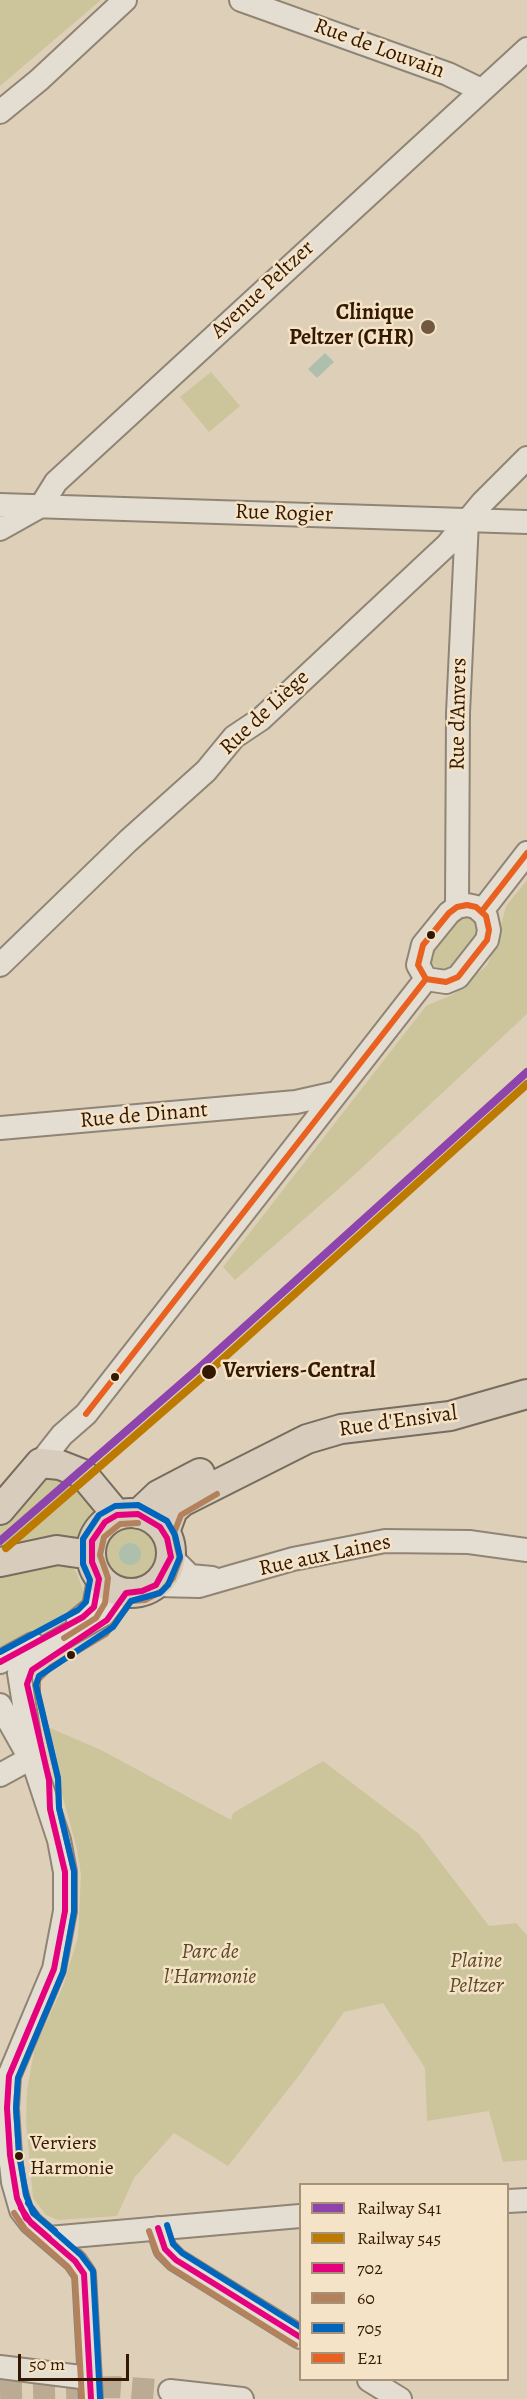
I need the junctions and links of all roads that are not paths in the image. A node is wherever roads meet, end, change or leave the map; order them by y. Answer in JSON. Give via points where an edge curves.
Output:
{"nodes":[{"id":1,"x":125,"y":0,"type":"edge"},
{"id":2,"x":242,"y":0,"type":"edge"},
{"id":3,"x":527,"y":49,"type":"edge"},
{"id":4,"x":481,"y":90,"type":"junction"},
{"id":5,"x":0,"y":112,"type":"edge"},
{"id":6,"x":527,"y":458,"type":"edge"},
{"id":7,"x":0,"y":505,"type":"edge"},
{"id":8,"x":41,"y":506,"type":"junction"},
{"id":9,"x":467,"y":521,"type":"junction"},
{"id":10,"x":527,"y":522,"type":"edge"},
{"id":11,"x":0,"y":529,"type":"edge"},
{"id":12,"x":527,"y":853,"type":"edge"},
{"id":13,"x":457,"y":907,"type":"junction"},
{"id":14,"x":482,"y":911,"type":"junction"},
{"id":15,"x":0,"y":965,"type":"edge"},
{"id":16,"x":426,"y":979,"type":"junction"},
{"id":17,"x":336,"y":1093,"type":"junction"},
{"id":18,"x":287,"y":1103,"type":"junction"},
{"id":19,"x":0,"y":1128,"type":"edge"},
{"id":20,"x":300,"y":1139,"type":"junction"},
{"id":21,"x":527,"y":1394,"type":"edge"},
{"id":22,"x":77,"y":1424,"type":"junction"},
{"id":23,"x":272,"y":1456,"type":"junction"},
{"id":24,"x":40,"y":1463,"type":"junction"},
{"id":25,"x":83,"y":1474,"type":"junction"},
{"id":26,"x":2,"y":1509,"type":"edge"},
{"id":27,"x":128,"y":1514,"type":"junction"},
{"id":28,"x":168,"y":1545,"type":"junction"},
{"id":29,"x":527,"y":1550,"type":"edge"},
{"id":30,"x":4,"y":1559,"type":"edge"},
{"id":31,"x":95,"y":1567,"type":"junction"},
{"id":32,"x":232,"y":1576,"type":"junction"},
{"id":33,"x":156,"y":1585,"type":"junction"},
{"id":34,"x":126,"y":1593,"type":"junction"},
{"id":35,"x":5,"y":1670,"type":"edge"},
{"id":36,"x":0,"y":1705,"type":"edge"},
{"id":37,"x":32,"y":1753,"type":"junction"},
{"id":38,"x":0,"y":1775,"type":"edge"},
{"id":39,"x":527,"y":2200,"type":"edge"},
{"id":40,"x":509,"y":2201,"type":"edge"},
{"id":41,"x":299,"y":2216,"type":"edge"},
{"id":42,"x":158,"y":2228,"type":"junction"},
{"id":43,"x":49,"y":2238,"type":"junction"},
{"id":44,"x":299,"y":2336,"type":"edge"},
{"id":45,"x":0,"y":2367,"type":"edge"},
{"id":46,"x":372,"y":2381,"type":"edge"},
{"id":47,"x":90,"y":2388,"type":"edge"},
{"id":48,"x":170,"y":2391,"type":"tunnel mouth"},
{"id":49,"x":242,"y":2399,"type":"edge"},
{"id":50,"x":400,"y":2399,"type":"edge"}],
"edges":[{"from":1,"to":5,"type":"street"},
{"from":2,"to":4,"type":"street","name":"Rue de Louvain","via":[[448,74]]},
{"from":3,"to":4,"type":"street","name":"Avenue Peltzer"},
{"from":4,"to":8,"type":"street","name":"Avenue Peltzer","via":[[56,482]]},
{"from":6,"to":9,"type":"street","name":"Rue de Liège"},
{"from":7,"to":8,"type":"street","name":"Rue Rogier"},
{"from":8,"to":9,"type":"street","name":"Rue Rogier"},
{"from":8,"to":11,"type":"street","name":"Avenue Peltzer"},
{"from":9,"to":10,"type":"street","name":"Rue Rogier"},
{"from":9,"to":13,"type":"street","name":"Rue d'Anvers","via":[[458,713]]},
{"from":9,"to":15,"type":"street","name":"Rue de Liège","via":[[261,719],[234,737],[206,771]]},
{"from":12,"to":14,"type":"street"},
{"from":13,"to":14,"type":"street","via":[[467,905]]},
{"from":13,"to":16,"type":"street","via":[[423,945],[418,965]]},
{"from":14,"to":16,"type":"street","via":[[489,921],[487,940],[466,968],[446,982]]},
{"from":16,"to":17,"type":"street"},
{"from":17,"to":18,"type":"street","name":"Rue de Dinant"},
{"from":17,"to":20,"type":"street"},
{"from":18,"to":19,"type":"street","name":"Rue de Dinant"},
{"from":18,"to":20,"type":"street","via":[[299,1113]]},
{"from":20,"to":22,"type":"street"},
{"from":21,"to":23,"type":"main road","name":"Rue d'Ensival","via":[[450,1416],[332,1431]]},
{"from":22,"to":24,"type":"street","via":[[62,1435]]},
{"from":22,"to":25,"type":"street","via":[[72,1451]]},
{"from":23,"to":27,"type":"main road","via":[[195,1475]]},
{"from":23,"to":28,"type":"main road","via":[[182,1502],[173,1510]]},
{"from":24,"to":25,"type":"main road","via":[[60,1465]]},
{"from":24,"to":26,"type":"main road"},
{"from":25,"to":27,"type":"main road"},
{"from":27,"to":28,"type":"main road","via":[[156,1522]]},
{"from":27,"to":31,"type":"main road","via":[[97,1531],[92,1541]]},
{"from":28,"to":32,"type":"street","name":"Rue aux Laines","via":[[185,1573],[194,1578]]},
{"from":28,"to":33,"type":"main road","via":[[165,1574]]},
{"from":29,"to":32,"type":"street","name":"Rue aux Laines","via":[[469,1542],[385,1541]]},
{"from":30,"to":31,"type":"main road","via":[[57,1550]]},
{"from":31,"to":34,"type":"main road","via":[[115,1590]]},
{"from":31,"to":35,"type":"street","via":[[97,1600],[90,1611]]},
{"from":32,"to":33,"type":"street","name":"Rue aux Laines","via":[[199,1586]]},
{"from":33,"to":34,"type":"main road"},
{"from":34,"to":35,"type":"street","via":[[113,1609]]},
{"from":35,"to":37,"type":"street","via":[[19,1679]]},
{"from":36,"to":37,"type":"street","via":[[18,1740]]},
{"from":37,"to":38,"type":"street"},
{"from":37,"to":43,"type":"street","via":[[59,1840],[65,1872],[65,1911],[54,1969],[9,2076],[7,2108],[17,2198],[26,2218]]},
{"from":39,"to":40,"type":"street"},
{"from":41,"to":42,"type":"street"},
{"from":42,"to":43,"type":"street"},
{"from":42,"to":44,"type":"street","via":[[165,2250],[176,2260]]},
{"from":43,"to":47,"type":"street","via":[[84,2274]]},
{"from":45,"to":47,"type":"street"},
{"from":46,"to":50,"type":"street"},
{"from":48,"to":49,"type":"street"}]}
